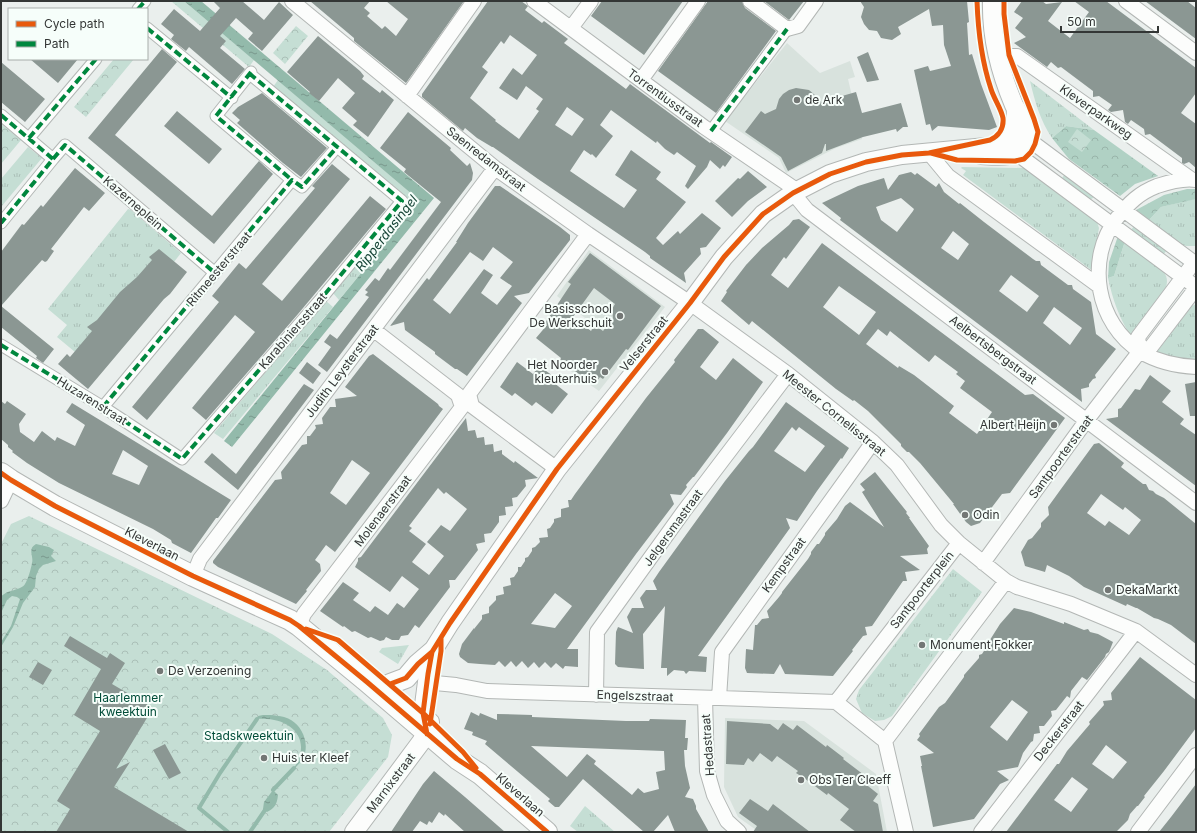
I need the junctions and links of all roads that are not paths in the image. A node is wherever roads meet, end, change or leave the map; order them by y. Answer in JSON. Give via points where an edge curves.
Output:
{"nodes":[{"id":1,"x":292,"y":1,"type":"edge"},
{"id":2,"x":474,"y":1,"type":"edge"},
{"id":3,"x":534,"y":1,"type":"edge"},
{"id":4,"x":591,"y":1,"type":"edge"},
{"id":5,"x":698,"y":1,"type":"edge"},
{"id":6,"x":750,"y":1,"type":"edge"},
{"id":7,"x":816,"y":1,"type":"edge"},
{"id":8,"x":992,"y":1,"type":"edge"},
{"id":9,"x":1126,"y":1,"type":"edge"},
{"id":10,"x":571,"y":28,"type":"junction"},
{"id":11,"x":148,"y":29,"type":"edge"},
{"id":12,"x":787,"y":29,"type":"junction"},
{"id":13,"x":1196,"y":53,"type":"edge"},
{"id":14,"x":997,"y":56,"type":"junction"},
{"id":15,"x":95,"y":60,"type":"edge"},
{"id":16,"x":641,"y":80,"type":"junction"},
{"id":17,"x":407,"y":96,"type":"junction"},
{"id":18,"x":232,"y":98,"type":"junction"},
{"id":19,"x":1016,"y":108,"type":"junction"},
{"id":20,"x":1,"y":115,"type":"edge"},
{"id":21,"x":711,"y":131,"type":"junction"},
{"id":22,"x":29,"y":138,"type":"junction"},
{"id":23,"x":1023,"y":145,"type":"junction"},
{"id":24,"x":337,"y":147,"type":"junction"},
{"id":25,"x":929,"y":153,"type":"junction"},
{"id":26,"x":53,"y":159,"type":"junction"},
{"id":27,"x":495,"y":168,"type":"junction"},
{"id":28,"x":1193,"y":179,"type":"edge"},
{"id":29,"x":292,"y":180,"type":"junction"},
{"id":30,"x":796,"y":192,"type":"junction"},
{"id":31,"x":1124,"y":209,"type":"junction"},
{"id":32,"x":1,"y":223,"type":"edge"},
{"id":33,"x":1112,"y":224,"type":"junction"},
{"id":34,"x":588,"y":234,"type":"junction"},
{"id":35,"x":1195,"y":262,"type":"edge"},
{"id":36,"x":215,"y":273,"type":"junction"},
{"id":37,"x":1183,"y":276,"type":"junction"},
{"id":38,"x":1099,"y":286,"type":"junction"},
{"id":39,"x":1196,"y":287,"type":"edge"},
{"id":40,"x":690,"y":303,"type":"junction"},
{"id":41,"x":374,"y":330,"type":"junction"},
{"id":42,"x":1,"y":345,"type":"edge"},
{"id":43,"x":1140,"y":351,"type":"junction"},
{"id":44,"x":1196,"y":367,"type":"edge"},
{"id":45,"x":788,"y":374,"type":"junction"},
{"id":46,"x":465,"y":400,"type":"junction"},
{"id":47,"x":103,"y":407,"type":"junction"},
{"id":48,"x":1086,"y":421,"type":"junction"},
{"id":49,"x":873,"y":442,"type":"junction"},
{"id":50,"x":182,"y":459,"type":"joint"},
{"id":51,"x":557,"y":469,"type":"junction"},
{"id":52,"x":6,"y":476,"type":"edge"},
{"id":53,"x":1,"y":501,"type":"edge"},
{"id":54,"x":1196,"y":503,"type":"edge"},
{"id":55,"x":958,"y":543,"type":"junction"},
{"id":56,"x":982,"y":562,"type":"junction"},
{"id":57,"x":193,"y":576,"type":"junction"},
{"id":58,"x":1006,"y":581,"type":"junction"},
{"id":59,"x":299,"y":626,"type":"junction"},
{"id":60,"x":1136,"y":631,"type":"junction"},
{"id":61,"x":436,"y":645,"type":"junction"},
{"id":62,"x":1196,"y":675,"type":"edge"},
{"id":63,"x":435,"y":683,"type":"junction"},
{"id":64,"x":390,"y":684,"type":"junction"},
{"id":65,"x":596,"y":695,"type":"junction"},
{"id":66,"x":712,"y":698,"type":"junction"},
{"id":67,"x":836,"y":702,"type":"junction"},
{"id":68,"x":427,"y":723,"type":"junction"},
{"id":69,"x":885,"y":741,"type":"junction"},
{"id":70,"x":1196,"y":755,"type":"edge"},
{"id":71,"x":354,"y":832,"type":"edge"},
{"id":72,"x":546,"y":832,"type":"edge"},
{"id":73,"x":739,"y":832,"type":"edge"},
{"id":74,"x":906,"y":832,"type":"edge"},
{"id":75,"x":981,"y":832,"type":"edge"},
{"id":76,"x":1138,"y":832,"type":"edge"}],
"edges":[{"from":1,"to":17,"type":"street","name":"Saenredamstraat"},
{"from":2,"to":17,"type":"street"},
{"from":3,"to":10,"type":"street","name":"Torrentiusstraat"},
{"from":4,"to":10,"type":"street"},
{"from":5,"to":16,"type":"street"},
{"from":6,"to":12,"type":"street"},
{"from":7,"to":12,"type":"street","via":[[798,26]]},
{"from":8,"to":14,"type":"street"},
{"from":9,"to":13,"type":"street"},
{"from":10,"to":16,"type":"street","name":"Torrentiusstraat"},
{"from":11,"to":18,"type":"street"},
{"from":12,"to":21,"type":"street"},
{"from":14,"to":19,"type":"street","via":[[1004,81]]},
{"from":14,"to":28,"type":"street","name":"Kleverparkweg","via":[[1017,56]]},
{"from":15,"to":22,"type":"street"},
{"from":16,"to":21,"type":"street","name":"Torrentiusstraat"},
{"from":17,"to":27,"type":"street","name":"Saenredamstraat"},
{"from":18,"to":24,"type":"street","via":[[251,73]]},
{"from":18,"to":29,"type":"street","via":[[216,116]]},
{"from":19,"to":23,"type":"street","via":[[1027,127]]},
{"from":19,"to":25,"type":"street","via":[[1015,127],[1008,141],[997,146]]},
{"from":20,"to":22,"type":"street"},
{"from":21,"to":30,"type":"street","name":"Torrentiusstraat"},
{"from":22,"to":26,"type":"street"},
{"from":23,"to":25,"type":"street","via":[[1004,156]]},
{"from":23,"to":31,"type":"street"},
{"from":23,"to":33,"type":"street","via":[[1024,159]]},
{"from":24,"to":29,"type":"street","via":[[302,187]]},
{"from":24,"to":50,"type":"street","name":"Karabiniersstraat","via":[[402,201]]},
{"from":25,"to":30,"type":"street","name":"Velserstraat","via":[[866,162],[830,174]]},
{"from":25,"to":38,"type":"street","via":[[948,176]]},
{"from":26,"to":32,"type":"street"},
{"from":26,"to":36,"type":"street","name":"Kazerneplein","via":[[65,145]]},
{"from":27,"to":34,"type":"street","name":"Saenredamstraat"},
{"from":27,"to":41,"type":"street","name":"Judith Leysterstraat"},
{"from":28,"to":31,"type":"street","name":"Kleverparkweg","via":[[1168,182],[1147,190]]},
{"from":29,"to":36,"type":"street","name":"Ritmeesterstraat"},
{"from":30,"to":40,"type":"street","name":"Velserstraat","via":[[763,214],[724,257]]},
{"from":30,"to":48,"type":"street","name":"Aelbertsbergstraat","via":[[807,210]]},
{"from":31,"to":33,"type":"street","name":"Kleverparkweg"},
{"from":31,"to":35,"type":"street"},
{"from":33,"to":37,"type":"street"},
{"from":33,"to":38,"type":"street","name":"Kleverparkweg","via":[[1098,263]]},
{"from":34,"to":40,"type":"street","name":"Saenredamstraat"},
{"from":34,"to":46,"type":"street","name":"Molenaerstraat"},
{"from":35,"to":37,"type":"street"},
{"from":36,"to":47,"type":"street","name":"Ritmeesterstraat"},
{"from":37,"to":39,"type":"street"},
{"from":37,"to":43,"type":"street","via":[[1138,337]]},
{"from":38,"to":43,"type":"street","name":"Kleverparkweg","via":[[1112,323],[1125,339]]},
{"from":39,"to":43,"type":"street","name":"Santpoorterstraat","via":[[1151,347]]},
{"from":40,"to":45,"type":"street","name":"Meester Cornelisstraat"},
{"from":40,"to":51,"type":"street","name":"Velserstraat"},
{"from":41,"to":46,"type":"street"},
{"from":41,"to":57,"type":"street","name":"Judith Leysterstraat","via":[[200,559]]},
{"from":42,"to":47,"type":"street","name":"Huzarenstraat"},
{"from":43,"to":44,"type":"street","name":"Kleverparkweg","via":[[1177,366]]},
{"from":43,"to":48,"type":"street","name":"Santpoorterstraat"},
{"from":45,"to":49,"type":"street","name":"Meester Cornelisstraat"},
{"from":45,"to":65,"type":"street","name":"Jelgersmastraat","via":[[684,511],[597,632]]},
{"from":46,"to":51,"type":"street"},
{"from":46,"to":59,"type":"street","name":"Molenaerstraat","via":[[304,614]]},
{"from":47,"to":50,"type":"street","name":"Huzarenstraat"},
{"from":48,"to":54,"type":"street","name":"Aelbertsbergstraat"},
{"from":48,"to":56,"type":"street","name":"Santpoorterstraat"},
{"from":49,"to":55,"type":"street","name":"Meester Cornelisstraat","via":[[897,465],[941,525]]},
{"from":49,"to":66,"type":"street","name":"Kempstraat","via":[[722,652]]},
{"from":51,"to":61,"type":"street","name":"Velserstraat"},
{"from":52,"to":53,"type":"street"},
{"from":52,"to":57,"type":"main road","name":"Kleverlaan","via":[[55,506]]},
{"from":55,"to":56,"type":"street","name":"Santpoorterplein"},
{"from":55,"to":67,"type":"street","name":"Santpoorterplein"},
{"from":56,"to":58,"type":"street","name":"Santpoorterplein"},
{"from":57,"to":59,"type":"main road","name":"Kleverlaan"},
{"from":58,"to":60,"type":"street"},
{"from":58,"to":69,"type":"street"},
{"from":59,"to":64,"type":"main road","name":"Kleverlaan","via":[[338,640]]},
{"from":59,"to":68,"type":"main road","name":"Kleverlaan","via":[[367,682]]},
{"from":60,"to":62,"type":"street"},
{"from":60,"to":75,"type":"street","name":"Deckerstraat"},
{"from":61,"to":63,"type":"street","name":"Velserstraat","via":[[441,651]]},
{"from":61,"to":64,"type":"main road","via":[[406,678]]},
{"from":61,"to":68,"type":"street","name":"Velserstraat"},
{"from":63,"to":65,"type":"street","name":"Engelszstraat","via":[[487,691]]},
{"from":63,"to":68,"type":"street","name":"Velserstraat"},
{"from":64,"to":68,"type":"main road","name":"Kleverlaan"},
{"from":65,"to":66,"type":"street","name":"Engelszstraat"},
{"from":66,"to":67,"type":"street","name":"Engelszstraat"},
{"from":66,"to":73,"type":"street","name":"Hedastraat","via":[[707,764],[709,777],[714,795],[728,821]]},
{"from":67,"to":69,"type":"street"},
{"from":68,"to":71,"type":"street","name":"Marnixstraat"},
{"from":68,"to":72,"type":"main road","name":"Kleverlaan","via":[[457,759],[480,774]]},
{"from":69,"to":74,"type":"street"},
{"from":70,"to":76,"type":"street"}]}
